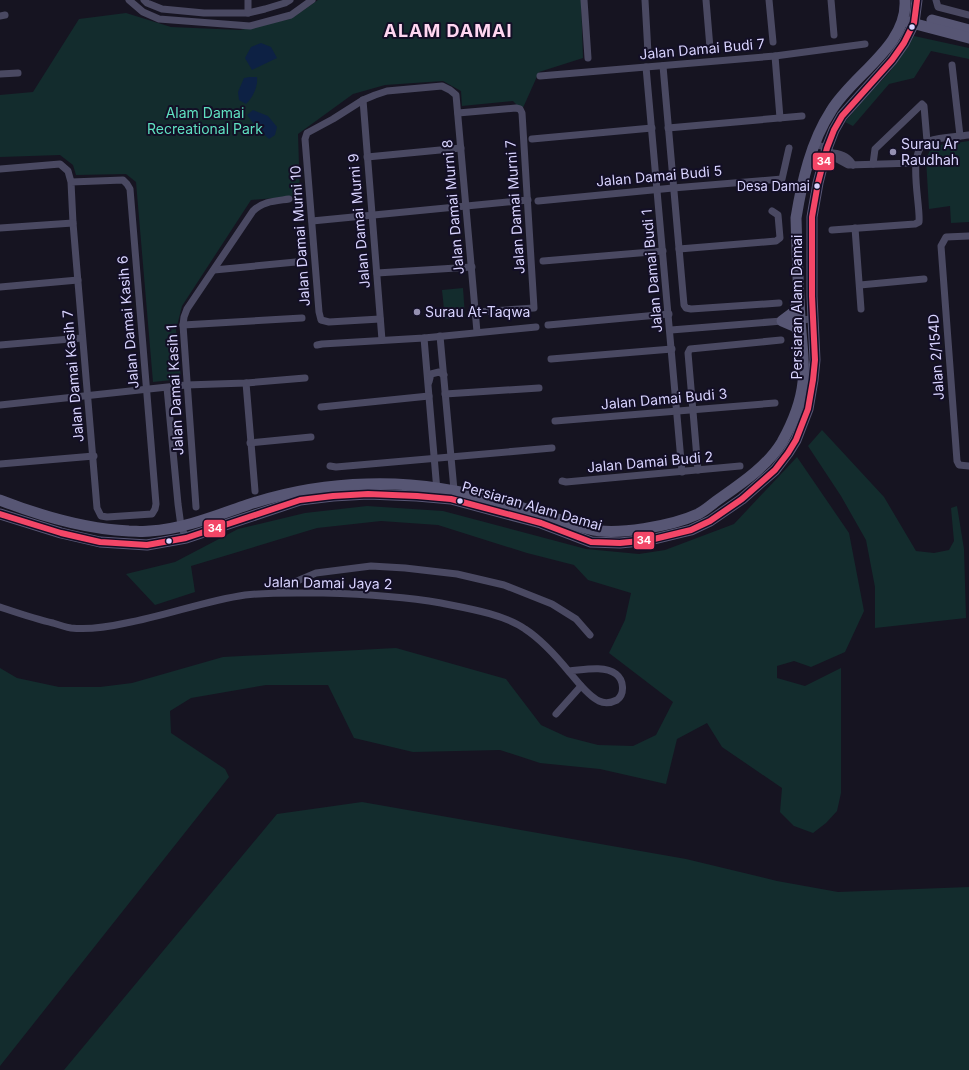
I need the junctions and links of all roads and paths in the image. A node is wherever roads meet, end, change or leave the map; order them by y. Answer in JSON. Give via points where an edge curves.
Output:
{"nodes":[{"id":1,"x":128,"y":0,"type":"edge"},
{"id":2,"x":144,"y":0,"type":"edge"},
{"id":3,"x":248,"y":0,"type":"edge"},
{"id":4,"x":290,"y":0,"type":"edge"},
{"id":5,"x":312,"y":0,"type":"edge"},
{"id":6,"x":584,"y":0,"type":"edge"},
{"id":7,"x":644,"y":0,"type":"edge"},
{"id":8,"x":706,"y":0,"type":"edge"},
{"id":9,"x":769,"y":0,"type":"edge"},
{"id":10,"x":831,"y":0,"type":"edge"},
{"id":11,"x":905,"y":0,"type":"edge"},
{"id":12,"x":936,"y":0,"type":"edge"},
{"id":13,"x":248,"y":13,"type":"junction"},
{"id":14,"x":969,"y":15,"type":"edge"},
{"id":15,"x":913,"y":17,"type":"edge"},
{"id":16,"x":969,"y":30,"type":"edge"},
{"id":17,"x":834,"y":35,"type":"dead end"},
{"id":18,"x":969,"y":38,"type":"edge"},
{"id":19,"x":773,"y":42,"type":"dead end"},
{"id":20,"x":865,"y":44,"type":"dead end"},
{"id":21,"x":710,"y":48,"type":"dead end"},
{"id":22,"x":648,"y":53,"type":"dead end"},
{"id":23,"x":775,"y":56,"type":"junction"},
{"id":24,"x":588,"y":58,"type":"dead end"},
{"id":25,"x":952,"y":65,"type":"dead end"},
{"id":26,"x":663,"y":66,"type":"junction"},
{"id":27,"x":646,"y":67,"type":"junction"},
{"id":28,"x":18,"y":72,"type":"dead end"},
{"id":29,"x":0,"y":74,"type":"edge"},
{"id":30,"x":540,"y":76,"type":"dead end"},
{"id":31,"x":363,"y":100,"type":"junction"},
{"id":32,"x":458,"y":113,"type":"junction"},
{"id":33,"x":802,"y":116,"type":"dead end"},
{"id":34,"x":780,"y":118,"type":"junction"},
{"id":35,"x":652,"y":128,"type":"junction"},
{"id":36,"x":668,"y":128,"type":"junction"},
{"id":37,"x":969,"y":135,"type":"edge"},
{"id":38,"x":960,"y":136,"type":"junction"},
{"id":39,"x":532,"y":139,"type":"dead end"},
{"id":40,"x":927,"y":141,"type":"junction"},
{"id":41,"x":815,"y":144,"type":"junction"},
{"id":42,"x":461,"y":148,"type":"junction"},
{"id":43,"x":789,"y":148,"type":"dead end"},
{"id":44,"x":830,"y":151,"type":"junction"},
{"id":45,"x":367,"y":157,"type":"junction"},
{"id":46,"x":916,"y":163,"type":"junction"},
{"id":47,"x":873,"y":164,"type":"junction"},
{"id":48,"x":0,"y":169,"type":"edge"},
{"id":49,"x":71,"y":182,"type":"junction"},
{"id":50,"x":673,"y":188,"type":"junction"},
{"id":51,"x":658,"y":189,"type":"junction"},
{"id":52,"x":289,"y":200,"type":"dead end"},
{"id":53,"x":528,"y":200,"type":"junction"},
{"id":54,"x":538,"y":201,"type":"dead end"},
{"id":55,"x":466,"y":205,"type":"junction"},
{"id":56,"x":772,"y":211,"type":"dead end"},
{"id":57,"x":372,"y":215,"type":"junction"},
{"id":58,"x":312,"y":221,"type":"junction"},
{"id":59,"x":73,"y":223,"type":"junction"},
{"id":60,"x":0,"y":228,"type":"edge"},
{"id":61,"x":855,"y":228,"type":"junction"},
{"id":62,"x":832,"y":230,"type":"dead end"},
{"id":63,"x":969,"y":236,"type":"edge"},
{"id":64,"x":679,"y":248,"type":"junction"},
{"id":65,"x":663,"y":251,"type":"junction"},
{"id":66,"x":543,"y":261,"type":"dead end"},
{"id":67,"x":296,"y":262,"type":"dead end"},
{"id":68,"x":472,"y":267,"type":"junction"},
{"id":69,"x":214,"y":270,"type":"junction"},
{"id":70,"x":377,"y":273,"type":"junction"},
{"id":71,"x":924,"y":279,"type":"dead end"},
{"id":72,"x":78,"y":280,"type":"junction"},
{"id":73,"x":860,"y":285,"type":"junction"},
{"id":74,"x":0,"y":287,"type":"edge"},
{"id":75,"x":799,"y":298,"type":"junction"},
{"id":76,"x":779,"y":303,"type":"dead end"},
{"id":77,"x":861,"y":309,"type":"dead end"},
{"id":78,"x":476,"y":312,"type":"junction"},
{"id":79,"x":669,"y":314,"type":"junction"},
{"id":80,"x":302,"y":318,"type":"dead end"},
{"id":81,"x":380,"y":318,"type":"junction"},
{"id":82,"x":800,"y":319,"type":"junction"},
{"id":83,"x":814,"y":319,"type":"junction"},
{"id":84,"x":782,"y":321,"type":"junction"},
{"id":85,"x":182,"y":325,"type":"junction"},
{"id":86,"x":548,"y":325,"type":"dead end"},
{"id":87,"x":536,"y":327,"type":"dead end"},
{"id":88,"x":671,"y":330,"type":"junction"},
{"id":89,"x":477,"y":332,"type":"junction"},
{"id":90,"x":440,"y":336,"type":"junction"},
{"id":91,"x":82,"y":338,"type":"junction"},
{"id":92,"x":424,"y":338,"type":"junction"},
{"id":93,"x":382,"y":340,"type":"junction"},
{"id":94,"x":781,"y":340,"type":"dead end"},
{"id":95,"x":801,"y":340,"type":"junction"},
{"id":96,"x":317,"y":345,"type":"dead end"},
{"id":97,"x":0,"y":346,"type":"edge"},
{"id":98,"x":672,"y":349,"type":"junction"},
{"id":99,"x":551,"y":359,"type":"dead end"},
{"id":100,"x":444,"y":374,"type":"junction"},
{"id":101,"x":305,"y":378,"type":"dead end"},
{"id":102,"x":246,"y":383,"type":"junction"},
{"id":103,"x":428,"y":384,"type":"junction"},
{"id":104,"x":186,"y":386,"type":"junction"},
{"id":105,"x":167,"y":388,"type":"junction"},
{"id":106,"x":538,"y":388,"type":"dead end"},
{"id":107,"x":147,"y":390,"type":"junction"},
{"id":108,"x":445,"y":394,"type":"junction"},
{"id":109,"x":88,"y":396,"type":"junction"},
{"id":110,"x":429,"y":396,"type":"junction"},
{"id":111,"x":775,"y":403,"type":"dead end"},
{"id":112,"x":0,"y":405,"type":"edge"},
{"id":113,"x":321,"y":407,"type":"dead end"},
{"id":114,"x":693,"y":410,"type":"junction"},
{"id":115,"x":678,"y":411,"type":"junction"},
{"id":116,"x":555,"y":421,"type":"dead end"},
{"id":117,"x":311,"y":437,"type":"dead end"},
{"id":118,"x":250,"y":443,"type":"junction"},
{"id":119,"x":552,"y":448,"type":"dead end"},
{"id":120,"x":94,"y":456,"type":"junction"},
{"id":121,"x":451,"y":457,"type":"junction"},
{"id":122,"x":435,"y":458,"type":"junction"},
{"id":123,"x":0,"y":464,"type":"edge"},
{"id":124,"x":330,"y":466,"type":"dead end"},
{"id":125,"x":740,"y":466,"type":"dead end"},
{"id":126,"x":969,"y":466,"type":"edge"},
{"id":127,"x":698,"y":470,"type":"junction"},
{"id":128,"x":682,"y":472,"type":"junction"},
{"id":129,"x":562,"y":481,"type":"dead end"},
{"id":130,"x":255,"y":491,"type":"dead end"},
{"id":131,"x":437,"y":492,"type":"junction"},
{"id":132,"x":452,"y":494,"type":"junction"},
{"id":133,"x":0,"y":500,"type":"edge"},
{"id":134,"x":196,"y":507,"type":"dead end"},
{"id":135,"x":0,"y":514,"type":"edge"},
{"id":136,"x":152,"y":514,"type":"joint"},
{"id":137,"x":181,"y":526,"type":"junction"},
{"id":138,"x":648,"y":528,"type":"junction"},
{"id":139,"x":186,"y":538,"type":"junction"},
{"id":140,"x":650,"y":540,"type":"junction"},
{"id":141,"x":279,"y":592,"type":"junction"},
{"id":142,"x":0,"y":607,"type":"edge"},
{"id":143,"x":590,"y":635,"type":"dead end"},
{"id":144,"x":569,"y":671,"type":"junction"},
{"id":145,"x":581,"y":686,"type":"junction"},
{"id":146,"x":556,"y":714,"type":"dead end"}],
"edges":[{"from":1,"to":5,"type":"street","via":[[143,12],[159,19],[250,26],[290,15]]},
{"from":2,"to":13,"type":"street","via":[[162,9],[204,13]]},
{"from":3,"to":13,"type":"street"},
{"from":4,"to":13,"type":"street"},
{"from":6,"to":24,"type":"street"},
{"from":7,"to":22,"type":"street"},
{"from":8,"to":21,"type":"street"},
{"from":9,"to":19,"type":"street"},
{"from":10,"to":17,"type":"street"},
{"from":11,"to":15,"type":"street","name":"Persiaran Alam Damai"},
{"from":12,"to":14,"type":"street","via":[[938,7]]},
{"from":15,"to":16,"type":"street"},
{"from":15,"to":18,"type":"street"},
{"from":15,"to":41,"type":"street","name":"Persiaran Alam Damai","via":[[831,110]]},
{"from":15,"to":44,"type":"street","name":"Persiaran Alam Damai","via":[[892,60],[842,116],[834,130]]},
{"from":20,"to":23,"type":"street","name":"Jalan Damai Budi 7"},
{"from":23,"to":26,"type":"street","name":"Jalan Damai Budi 7"},
{"from":23,"to":34,"type":"street"},
{"from":25,"to":38,"type":"street"},
{"from":26,"to":27,"type":"street","name":"Jalan Damai Budi 7"},
{"from":26,"to":36,"type":"street"},
{"from":27,"to":30,"type":"street","name":"Jalan Damai Budi 7"},
{"from":27,"to":35,"type":"street","name":"Jalan Damai Budi 1"},
{"from":28,"to":29,"type":"street"},
{"from":31,"to":32,"type":"street","name":"Jalan Damai Murni 8","via":[[387,91],[442,86],[456,95]]},
{"from":31,"to":45,"type":"street","name":"Jalan Damai Murni 9"},
{"from":31,"to":58,"type":"street","name":"Jalan Damai Murni 10","via":[[307,133],[305,139]]},
{"from":32,"to":42,"type":"street","name":"Jalan Damai Murni 8"},
{"from":32,"to":53,"type":"street","name":"Jalan Damai Murni 7","via":[[520,109]]},
{"from":33,"to":34,"type":"street"},
{"from":34,"to":36,"type":"street"},
{"from":35,"to":39,"type":"street"},
{"from":35,"to":51,"type":"street","name":"Jalan Damai Budi 1"},
{"from":36,"to":50,"type":"street"},
{"from":37,"to":38,"type":"street"},
{"from":38,"to":40,"type":"street"},
{"from":40,"to":46,"type":"street","via":[[917,153]]},
{"from":40,"to":47,"type":"street","via":[[922,104],[875,149]]},
{"from":41,"to":44,"type":"street"},
{"from":41,"to":75,"type":"street","name":"Persiaran Alam Damai","via":[[796,218]]},
{"from":42,"to":45,"type":"street"},
{"from":42,"to":55,"type":"street","name":"Jalan Damai Murni 8"},
{"from":43,"to":50,"type":"street","name":"Jalan Damai Budi 5","via":[[782,179]]},
{"from":44,"to":47,"type":"street","via":[[837,159],[848,165]]},
{"from":44,"to":83,"type":"street","name":"Persiaran Alam Damai","via":[[818,183],[812,217]]},
{"from":45,"to":57,"type":"street","name":"Jalan Damai Murni 9"},
{"from":46,"to":47,"type":"street"},
{"from":46,"to":61,"type":"street","via":[[918,222]]},
{"from":48,"to":49,"type":"street","via":[[60,164],[68,171]]},
{"from":49,"to":59,"type":"street","name":"Jalan Damai Kasih 7"},
{"from":49,"to":107,"type":"street","name":"Jalan Damai Kasih 6","via":[[122,180],[130,189]]},
{"from":50,"to":51,"type":"street","name":"Jalan Damai Budi 5"},
{"from":50,"to":64,"type":"street"},
{"from":51,"to":54,"type":"street","name":"Jalan Damai Budi 5"},
{"from":51,"to":65,"type":"street","name":"Jalan Damai Budi 1"},
{"from":52,"to":69,"type":"street","name":"Jalan Damai Kasih 1","via":[[273,201],[253,211]]},
{"from":53,"to":55,"type":"street"},
{"from":53,"to":78,"type":"street","name":"Jalan Damai Murni 7","via":[[534,308]]},
{"from":55,"to":57,"type":"street"},
{"from":55,"to":68,"type":"street","name":"Jalan Damai Murni 8"},
{"from":56,"to":64,"type":"street","via":[[778,215],[780,238],[776,241]]},
{"from":57,"to":58,"type":"street"},
{"from":57,"to":70,"type":"street","name":"Jalan Damai Murni 9"},
{"from":58,"to":81,"type":"street","name":"Jalan Damai Murni 10","via":[[318,312],[321,320],[329,322]]},
{"from":59,"to":60,"type":"street"},
{"from":59,"to":72,"type":"street","name":"Jalan Damai Kasih 7"},
{"from":61,"to":62,"type":"street"},
{"from":61,"to":73,"type":"street"},
{"from":63,"to":126,"type":"street","name":"Jalan 2/154D","via":[[946,237],[941,246],[957,461],[959,465]]},
{"from":64,"to":76,"type":"street","via":[[686,308]]},
{"from":65,"to":66,"type":"street"},
{"from":65,"to":79,"type":"street","name":"Jalan Damai Budi 1"},
{"from":67,"to":69,"type":"street"},
{"from":68,"to":70,"type":"street"},
{"from":68,"to":78,"type":"street","name":"Jalan Damai Murni 8"},
{"from":69,"to":85,"type":"street","name":"Jalan Damai Kasih 1","via":[[187,309]]},
{"from":70,"to":81,"type":"street","name":"Jalan Damai Murni 9"},
{"from":71,"to":73,"type":"street"},
{"from":72,"to":74,"type":"street"},
{"from":72,"to":91,"type":"street","name":"Jalan Damai Kasih 7"},
{"from":73,"to":77,"type":"street"},
{"from":75,"to":82,"type":"street","name":"Persiaran Alam Damai"},
{"from":75,"to":84,"type":"street","via":[[794,312]]},
{"from":78,"to":89,"type":"street","name":"Jalan Damai Murni 8"},
{"from":79,"to":86,"type":"street"},
{"from":79,"to":88,"type":"street","name":"Jalan Damai Budi 1"},
{"from":80,"to":85,"type":"street"},
{"from":81,"to":93,"type":"street","name":"Jalan Damai Murni 9"},
{"from":82,"to":83,"type":"street"},
{"from":82,"to":84,"type":"street"},
{"from":82,"to":95,"type":"street","name":"Persiaran Alam Damai"},
{"from":83,"to":140,"type":"street","name":"Persiaran Alam Damai","via":[[815,360],[808,409],[788,453],[775,470],[742,499],[710,521],[691,530]]},
{"from":84,"to":88,"type":"street"},
{"from":84,"to":95,"type":"street","via":[[796,327]]},
{"from":85,"to":104,"type":"street","name":"Jalan Damai Kasih 1"},
{"from":87,"to":89,"type":"street"},
{"from":88,"to":98,"type":"street","name":"Jalan Damai Budi 1"},
{"from":89,"to":90,"type":"street"},
{"from":90,"to":92,"type":"street"},
{"from":90,"to":100,"type":"street"},
{"from":91,"to":97,"type":"street"},
{"from":91,"to":109,"type":"street","name":"Jalan Damai Kasih 7"},
{"from":92,"to":93,"type":"street"},
{"from":92,"to":103,"type":"street"},
{"from":93,"to":96,"type":"street"},
{"from":94,"to":114,"type":"street","via":[[690,349],[688,353]]},
{"from":95,"to":138,"type":"street","name":"Persiaran Alam Damai","via":[[803,384],[795,415],[781,444],[761,467],[700,513],[671,524]]},
{"from":98,"to":99,"type":"street"},
{"from":98,"to":115,"type":"street","name":"Jalan Damai Budi 1"},
{"from":100,"to":103,"type":"street","via":[[431,374]]},
{"from":100,"to":108,"type":"street"},
{"from":101,"to":102,"type":"street"},
{"from":102,"to":104,"type":"street"},
{"from":102,"to":118,"type":"street"},
{"from":103,"to":110,"type":"street"},
{"from":104,"to":105,"type":"street"},
{"from":104,"to":134,"type":"street","name":"Jalan Damai Kasih 1"},
{"from":105,"to":107,"type":"street"},
{"from":105,"to":137,"type":"street"},
{"from":106,"to":108,"type":"street"},
{"from":107,"to":109,"type":"street"},
{"from":107,"to":136,"type":"street","name":"Jalan Damai Kasih 6","via":[[156,504]]},
{"from":108,"to":121,"type":"street"},
{"from":109,"to":112,"type":"street"},
{"from":109,"to":120,"type":"street","name":"Jalan Damai Kasih 7"},
{"from":110,"to":113,"type":"street"},
{"from":110,"to":122,"type":"street"},
{"from":111,"to":114,"type":"street","name":"Jalan Damai Budi 3"},
{"from":114,"to":115,"type":"street","name":"Jalan Damai Budi 3"},
{"from":114,"to":127,"type":"street"},
{"from":115,"to":116,"type":"street","name":"Jalan Damai Budi 3"},
{"from":115,"to":128,"type":"street","name":"Jalan Damai Budi 1"},
{"from":117,"to":118,"type":"street"},
{"from":118,"to":130,"type":"street"},
{"from":119,"to":121,"type":"street"},
{"from":120,"to":123,"type":"street"},
{"from":120,"to":136,"type":"street","name":"Jalan Damai Kasih 7","via":[[98,508],[101,516]]},
{"from":121,"to":122,"type":"street"},
{"from":121,"to":132,"type":"street"},
{"from":122,"to":124,"type":"street"},
{"from":122,"to":131,"type":"street"},
{"from":125,"to":127,"type":"street","name":"Jalan Damai Budi 2"},
{"from":127,"to":128,"type":"street","name":"Jalan Damai Budi 2"},
{"from":128,"to":129,"type":"street","name":"Jalan Damai Budi 2"},
{"from":131,"to":132,"type":"street","name":"Persiaran Alam Damai"},
{"from":131,"to":137,"type":"street","name":"Persiaran Alam Damai","via":[[368,484],[332,486],[296,491]]},
{"from":131,"to":139,"type":"street","name":"Persiaran Alam Damai","via":[[333,496],[300,500]]},
{"from":132,"to":138,"type":"street","name":"Persiaran Alam Damai","via":[[520,507],[591,530]]},
{"from":132,"to":140,"type":"street","name":"Persiaran Alam Damai","via":[[591,542]]},
{"from":133,"to":137,"type":"street","name":"Persiaran Alam Damai","via":[[31,512],[110,529],[149,532]]},
{"from":135,"to":139,"type":"street","name":"Persiaran Alam Damai","via":[[100,542],[147,545]]},
{"from":137,"to":139,"type":"street"},
{"from":138,"to":140,"type":"street"},
{"from":141,"to":142,"type":"street","name":"Jalan Damai Jaya 2","via":[[244,595],[99,629],[70,628]]},
{"from":141,"to":143,"type":"street","via":[[316,573],[371,566],[457,574],[504,585],[552,604],[576,619]]},
{"from":141,"to":144,"type":"street","name":"Jalan Damai Jaya 2","via":[[409,598],[470,609],[508,620],[525,628]]},
{"from":144,"to":145,"type":"street","name":"Jalan Damai Jaya 2"},
{"from":144,"to":145,"type":"street","name":"Jalan Damai Jaya 2","via":[[609,671],[617,675],[623,686],[618,699],[605,703]]},
{"from":145,"to":146,"type":"street"}]}
